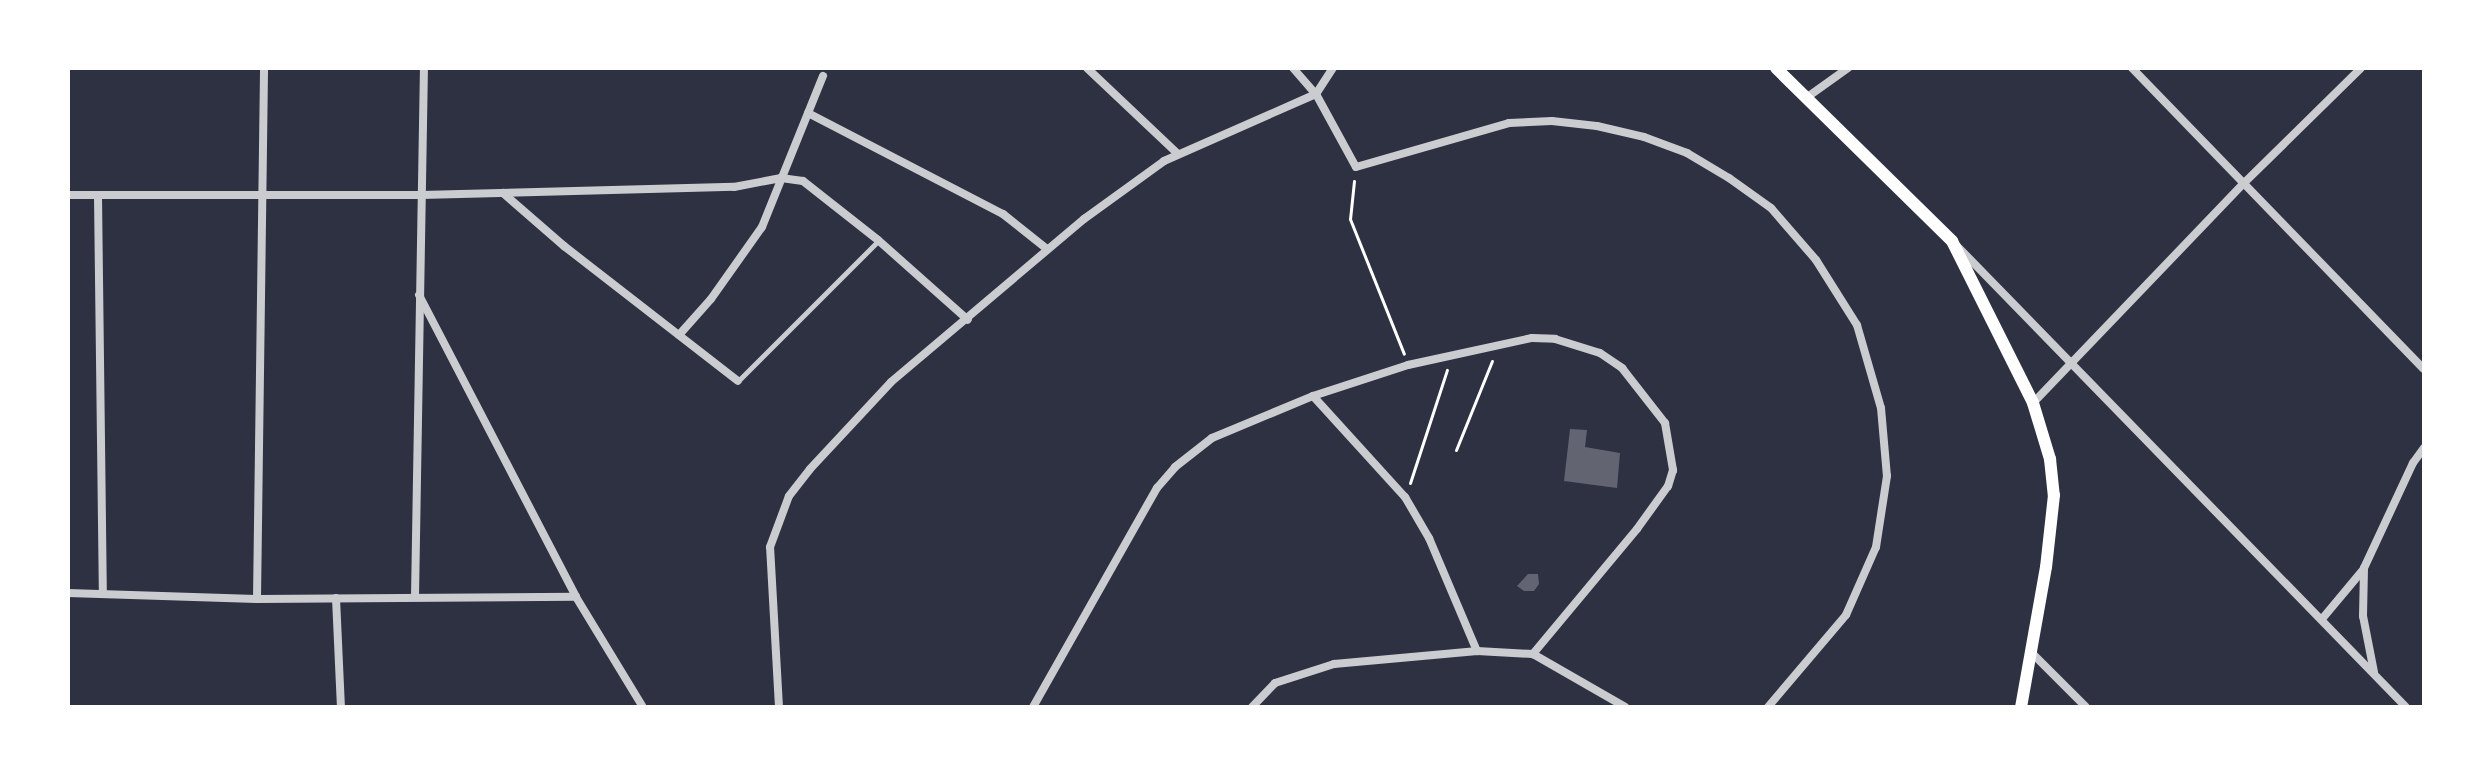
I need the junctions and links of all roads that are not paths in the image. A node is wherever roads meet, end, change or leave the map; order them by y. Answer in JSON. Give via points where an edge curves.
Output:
{"nodes":[{"id":1,"x":264,"y":68,"type":"edge"},
{"id":2,"x":424,"y":68,"type":"edge"},
{"id":3,"x":1087,"y":68,"type":"edge"},
{"id":4,"x":1293,"y":68,"type":"edge"},
{"id":5,"x":1333,"y":68,"type":"edge"},
{"id":6,"x":1776,"y":68,"type":"edge"},
{"id":7,"x":1848,"y":68,"type":"edge"},
{"id":8,"x":2132,"y":68,"type":"edge"},
{"id":9,"x":2361,"y":68,"type":"edge"},
{"id":10,"x":823,"y":76,"type":"dead end"},
{"id":11,"x":1316,"y":94,"type":"junction"},
{"id":12,"x":1806,"y":98,"type":"junction"},
{"id":13,"x":808,"y":113,"type":"junction"},
{"id":14,"x":1178,"y":154,"type":"junction"},
{"id":15,"x":781,"y":178,"type":"junction"},
{"id":16,"x":2243,"y":184,"type":"junction"},
{"id":17,"x":502,"y":193,"type":"junction"},
{"id":18,"x":68,"y":195,"type":"edge"},
{"id":19,"x":421,"y":195,"type":"junction"},
{"id":20,"x":98,"y":196,"type":"junction"},
{"id":21,"x":262,"y":196,"type":"junction"},
{"id":22,"x":878,"y":240,"type":"junction"},
{"id":23,"x":1952,"y":241,"type":"junction"},
{"id":24,"x":1047,"y":249,"type":"junction"},
{"id":25,"x":419,"y":295,"type":"junction"},
{"id":26,"x":968,"y":320,"type":"junction"},
{"id":27,"x":679,"y":335,"type":"junction"},
{"id":28,"x":2071,"y":361,"type":"junction"},
{"id":29,"x":2424,"y":369,"type":"edge"},
{"id":30,"x":738,"y":381,"type":"joint"},
{"id":31,"x":1313,"y":396,"type":"junction"},
{"id":32,"x":2033,"y":403,"type":"junction"},
{"id":33,"x":2424,"y":448,"type":"edge"},
{"id":34,"x":2364,"y":568,"type":"junction"},
{"id":35,"x":68,"y":593,"type":"edge"},
{"id":36,"x":103,"y":593,"type":"junction"},
{"id":37,"x":415,"y":597,"type":"junction"},
{"id":38,"x":576,"y":597,"type":"junction"},
{"id":39,"x":336,"y":598,"type":"junction"},
{"id":40,"x":257,"y":599,"type":"junction"},
{"id":41,"x":2322,"y":619,"type":"junction"},
{"id":42,"x":1477,"y":651,"type":"junction"},
{"id":43,"x":2030,"y":651,"type":"junction"},
{"id":44,"x":1533,"y":654,"type":"junction"},
{"id":45,"x":2374,"y":674,"type":"junction"},
{"id":46,"x":341,"y":707,"type":"edge"},
{"id":47,"x":643,"y":707,"type":"edge"},
{"id":48,"x":779,"y":707,"type":"edge"},
{"id":49,"x":1033,"y":707,"type":"edge"},
{"id":50,"x":1252,"y":707,"type":"edge"},
{"id":51,"x":1625,"y":707,"type":"edge"},
{"id":52,"x":1768,"y":707,"type":"edge"},
{"id":53,"x":2021,"y":707,"type":"edge"},
{"id":54,"x":2086,"y":707,"type":"edge"},
{"id":55,"x":2406,"y":707,"type":"edge"}],
"edges":[{"from":1,"to":21,"type":"street"},
{"from":2,"to":19,"type":"street"},
{"from":3,"to":14,"type":"street"},
{"from":4,"to":11,"type":"street"},
{"from":5,"to":11,"type":"street"},
{"from":6,"to":12,"type":"main road"},
{"from":7,"to":12,"type":"street"},
{"from":8,"to":16,"type":"street"},
{"from":9,"to":16,"type":"street"},
{"from":10,"to":13,"type":"street"},
{"from":11,"to":14,"type":"street"},
{"from":11,"to":52,"type":"street","via":[[1356,167],[1509,123],[1552,121],[1644,137],[1687,153],[1771,208],[1816,260],[1857,325],[1881,408],[1887,476],[1876,547],[1846,615]]},
{"from":12,"to":23,"type":"main road"},
{"from":13,"to":15,"type":"street"},
{"from":13,"to":24,"type":"street","via":[[1003,214]]},
{"from":14,"to":24,"type":"street"},
{"from":15,"to":17,"type":"street","via":[[734,187]]},
{"from":15,"to":22,"type":"street","via":[[812,186]]},
{"from":15,"to":27,"type":"street","via":[[762,227]]},
{"from":16,"to":28,"type":"street"},
{"from":16,"to":29,"type":"street"},
{"from":17,"to":19,"type":"street"},
{"from":17,"to":27,"type":"street"},
{"from":18,"to":20,"type":"street"},
{"from":19,"to":21,"type":"street"},
{"from":19,"to":25,"type":"street"},
{"from":20,"to":21,"type":"street"},
{"from":20,"to":36,"type":"street"},
{"from":21,"to":40,"type":"street"},
{"from":22,"to":26,"type":"street"},
{"from":22,"to":30,"type":"lane"},
{"from":23,"to":28,"type":"street"},
{"from":23,"to":32,"type":"main road"},
{"from":24,"to":26,"type":"street"},
{"from":25,"to":37,"type":"street"},
{"from":25,"to":38,"type":"street"},
{"from":26,"to":48,"type":"street","via":[[891,382],[789,496],[770,547]]},
{"from":27,"to":30,"type":"street"},
{"from":28,"to":32,"type":"street"},
{"from":28,"to":41,"type":"street"},
{"from":31,"to":42,"type":"street","via":[[1405,497],[1429,538]]},
{"from":31,"to":44,"type":"street","via":[[1408,365],[1532,338],[1600,353],[1622,368],[1665,423],[1673,470],[1668,486],[1637,529]]},
{"from":31,"to":49,"type":"street","via":[[1212,438],[1175,467],[1157,488]]},
{"from":32,"to":43,"type":"main road","via":[[2050,459],[2054,495]]},
{"from":33,"to":34,"type":"street"},
{"from":34,"to":41,"type":"street"},
{"from":34,"to":45,"type":"street","via":[[2363,616]]},
{"from":35,"to":36,"type":"street"},
{"from":36,"to":40,"type":"street"},
{"from":37,"to":38,"type":"street"},
{"from":37,"to":39,"type":"street"},
{"from":38,"to":47,"type":"street"},
{"from":39,"to":40,"type":"street"},
{"from":39,"to":46,"type":"street"},
{"from":41,"to":45,"type":"street"},
{"from":42,"to":44,"type":"street"},
{"from":42,"to":50,"type":"street","via":[[1303,672],[1275,683]]},
{"from":43,"to":53,"type":"main road"},
{"from":43,"to":54,"type":"street"},
{"from":44,"to":51,"type":"street"},
{"from":45,"to":55,"type":"street"}]}
